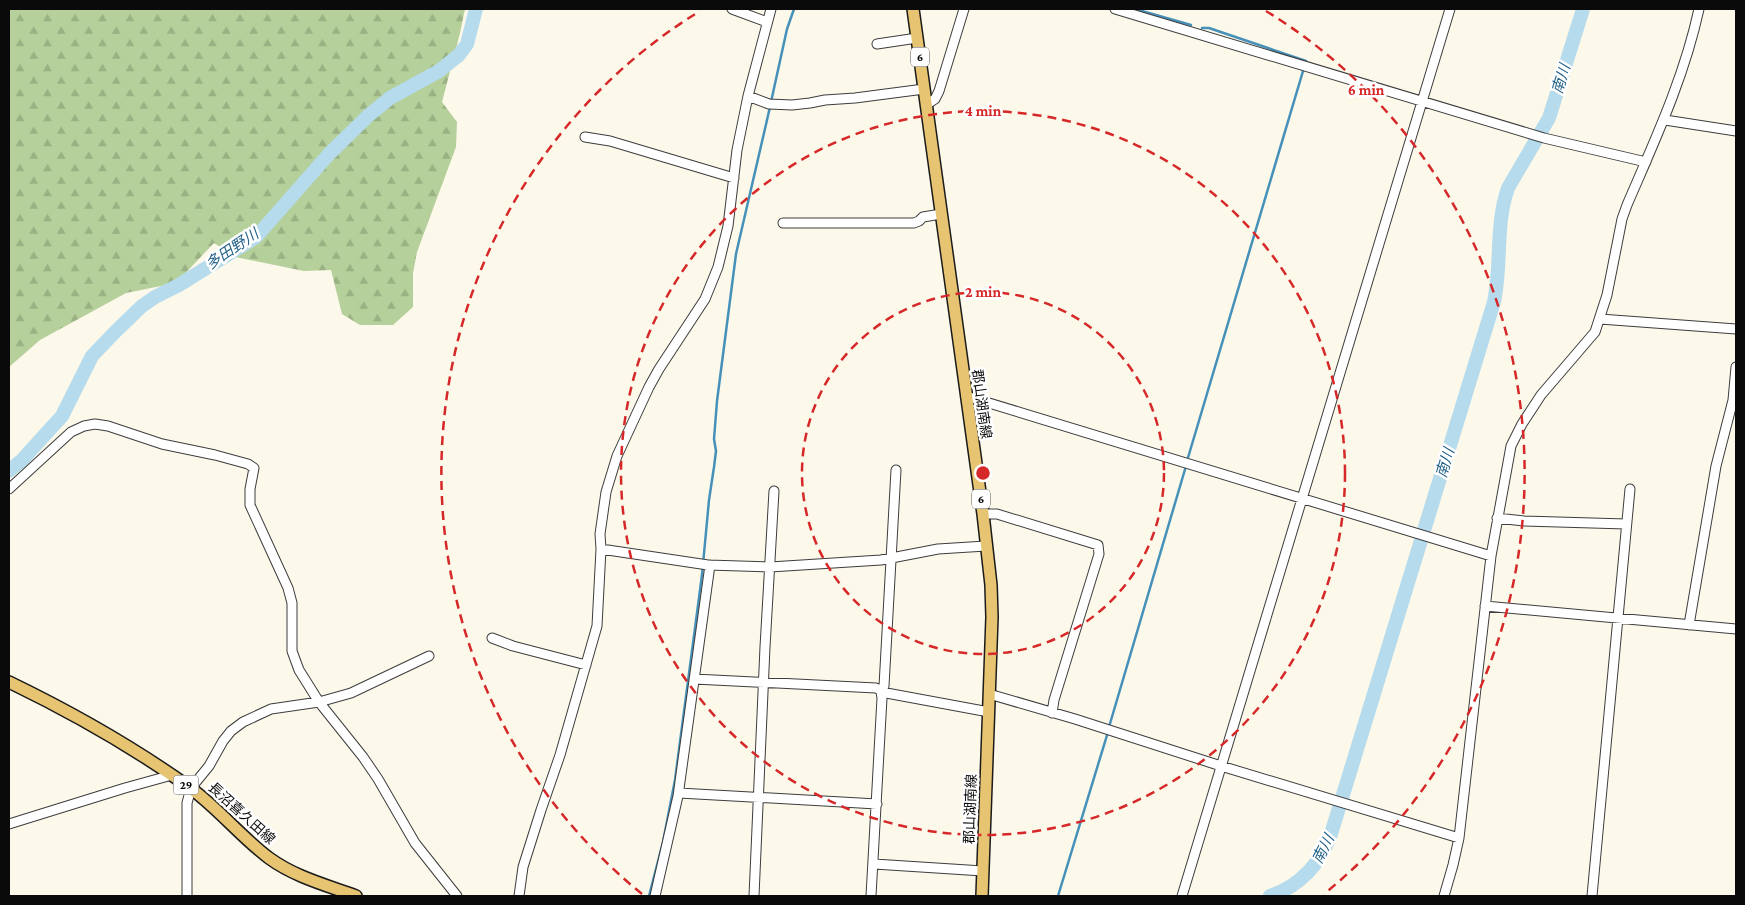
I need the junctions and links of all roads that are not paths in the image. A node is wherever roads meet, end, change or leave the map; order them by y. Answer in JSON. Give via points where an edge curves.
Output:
{"nodes":[{"id":1,"x":732,"y":9,"type":"edge"},
{"id":2,"x":771,"y":9,"type":"edge"},
{"id":3,"x":914,"y":9,"type":"edge"},
{"id":4,"x":964,"y":9,"type":"edge"},
{"id":5,"x":1116,"y":9,"type":"edge"},
{"id":6,"x":1450,"y":9,"type":"edge"},
{"id":7,"x":1700,"y":9,"type":"edge"},
{"id":8,"x":767,"y":22,"type":"junction"},
{"id":9,"x":917,"y":38,"type":"junction"},
{"id":10,"x":877,"y":44,"type":"dead end"},
{"id":11,"x":924,"y":90,"type":"junction"},
{"id":12,"x":748,"y":96,"type":"junction"},
{"id":13,"x":1422,"y":102,"type":"junction"},
{"id":14,"x":926,"y":105,"type":"junction"},
{"id":15,"x":1664,"y":120,"type":"junction"},
{"id":16,"x":1736,"y":131,"type":"edge"},
{"id":17,"x":585,"y":137,"type":"dead end"},
{"id":18,"x":1646,"y":162,"type":"junction"},
{"id":19,"x":734,"y":178,"type":"junction"},
{"id":20,"x":941,"y":214,"type":"junction"},
{"id":21,"x":783,"y":223,"type":"dead end"},
{"id":22,"x":1600,"y":319,"type":"junction"},
{"id":23,"x":1736,"y":329,"type":"edge"},
{"id":24,"x":1736,"y":367,"type":"edge"},
{"id":25,"x":966,"y":396,"type":"junction"},
{"id":26,"x":896,"y":470,"type":"dead end"},
{"id":27,"x":1630,"y":488,"type":"dead end"},
{"id":28,"x":9,"y":489,"type":"edge"},
{"id":29,"x":774,"y":491,"type":"dead end"},
{"id":30,"x":1302,"y":498,"type":"junction"},
{"id":31,"x":983,"y":514,"type":"junction"},
{"id":32,"x":1498,"y":518,"type":"junction"},
{"id":33,"x":1626,"y":524,"type":"junction"},
{"id":34,"x":986,"y":546,"type":"junction"},
{"id":35,"x":601,"y":549,"type":"junction"},
{"id":36,"x":1491,"y":556,"type":"junction"},
{"id":37,"x":891,"y":559,"type":"junction"},
{"id":38,"x":710,"y":565,"type":"junction"},
{"id":39,"x":770,"y":567,"type":"junction"},
{"id":40,"x":1485,"y":606,"type":"junction"},
{"id":41,"x":1618,"y":618,"type":"junction"},
{"id":42,"x":1690,"y":625,"type":"junction"},
{"id":43,"x":1736,"y":629,"type":"edge"},
{"id":44,"x":492,"y":638,"type":"dead end"},
{"id":45,"x":429,"y":656,"type":"dead end"},
{"id":46,"x":586,"y":665,"type":"junction"},
{"id":47,"x":694,"y":679,"type":"junction"},
{"id":48,"x":9,"y":682,"type":"edge"},
{"id":49,"x":764,"y":683,"type":"junction"},
{"id":50,"x":881,"y":692,"type":"junction"},
{"id":51,"x":989,"y":694,"type":"junction"},
{"id":52,"x":319,"y":702,"type":"junction"},
{"id":53,"x":989,"y":712,"type":"junction"},
{"id":54,"x":1052,"y":713,"type":"junction"},
{"id":55,"x":1221,"y":766,"type":"junction"},
{"id":56,"x":172,"y":775,"type":"junction"},
{"id":57,"x":190,"y":788,"type":"junction"},
{"id":58,"x":679,"y":793,"type":"junction"},
{"id":59,"x":759,"y":797,"type":"junction"},
{"id":60,"x":877,"y":804,"type":"junction"},
{"id":61,"x":9,"y":824,"type":"edge"},
{"id":62,"x":1459,"y":838,"type":"junction"},
{"id":63,"x":874,"y":864,"type":"junction"},
{"id":64,"x":983,"y":871,"type":"junction"},
{"id":65,"x":187,"y":896,"type":"edge"},
{"id":66,"x":356,"y":896,"type":"edge"},
{"id":67,"x":457,"y":896,"type":"edge"},
{"id":68,"x":519,"y":896,"type":"edge"},
{"id":69,"x":655,"y":896,"type":"edge"},
{"id":70,"x":754,"y":896,"type":"edge"},
{"id":71,"x":871,"y":896,"type":"edge"},
{"id":72,"x":982,"y":896,"type":"edge"},
{"id":73,"x":1182,"y":896,"type":"edge"},
{"id":74,"x":1444,"y":896,"type":"edge"},
{"id":75,"x":1592,"y":896,"type":"edge"}],
"edges":[{"from":1,"to":8,"type":"street"},
{"from":2,"to":8,"type":"street"},
{"from":3,"to":9,"type":"main road","name":"郡山湖南線","number":"6"},
{"from":4,"to":14,"type":"street","via":[[939,91]]},
{"from":5,"to":13,"type":"street"},
{"from":6,"to":13,"type":"street"},
{"from":7,"to":15,"type":"street"},
{"from":8,"to":12,"type":"street"},
{"from":9,"to":10,"type":"street"},
{"from":9,"to":11,"type":"main road","name":"郡山湖南線","number":"6"},
{"from":11,"to":12,"type":"street","via":[[792,105],[769,104]]},
{"from":11,"to":14,"type":"main road","name":"郡山湖南線","number":"6"},
{"from":12,"to":19,"type":"street"},
{"from":13,"to":18,"type":"street","via":[[1544,138]]},
{"from":13,"to":30,"type":"street"},
{"from":14,"to":20,"type":"main road","name":"郡山湖南線","number":"6"},
{"from":15,"to":16,"type":"street"},
{"from":15,"to":18,"type":"street"},
{"from":17,"to":19,"type":"street","via":[[610,141]]},
{"from":18,"to":22,"type":"street","via":[[1622,219]]},
{"from":19,"to":35,"type":"street","via":[[728,226],[712,285],[659,369],[614,465],[602,513]]},
{"from":20,"to":21,"type":"street","via":[[923,217],[914,223]]},
{"from":20,"to":25,"type":"main road","name":"郡山湖南線","number":"6"},
{"from":22,"to":23,"type":"street"},
{"from":22,"to":32,"type":"street","via":[[1595,332],[1541,395],[1516,435],[1508,458]]},
{"from":24,"to":42,"type":"street","via":[[1733,400],[1716,466]]},
{"from":25,"to":30,"type":"street"},
{"from":25,"to":31,"type":"main road","name":"郡山湖南線","number":"6"},
{"from":26,"to":37,"type":"street"},
{"from":27,"to":33,"type":"street"},
{"from":28,"to":52,"type":"street","via":[[71,432],[95,424],[252,466],[250,505],[288,588],[294,661]]},
{"from":29,"to":39,"type":"street"},
{"from":30,"to":36,"type":"street"},
{"from":30,"to":55,"type":"street"},
{"from":31,"to":34,"type":"main road","name":"郡山湖南線","number":"6"},
{"from":31,"to":54,"type":"street","via":[[997,514],[1099,547]]},
{"from":32,"to":33,"type":"street"},
{"from":32,"to":36,"type":"street"},
{"from":33,"to":41,"type":"street"},
{"from":34,"to":37,"type":"street","via":[[938,549]]},
{"from":34,"to":51,"type":"main road","name":"郡山湖南線","number":"6","via":[[992,617]]},
{"from":35,"to":38,"type":"street"},
{"from":35,"to":46,"type":"street","via":[[598,615]]},
{"from":36,"to":40,"type":"street"},
{"from":37,"to":39,"type":"street"},
{"from":37,"to":50,"type":"street","via":[[884,686]]},
{"from":38,"to":39,"type":"street"},
{"from":38,"to":47,"type":"street"},
{"from":39,"to":49,"type":"street"},
{"from":40,"to":41,"type":"street"},
{"from":40,"to":62,"type":"street"},
{"from":41,"to":42,"type":"street"},
{"from":41,"to":75,"type":"street"},
{"from":42,"to":43,"type":"street"},
{"from":44,"to":46,"type":"street"},
{"from":45,"to":52,"type":"street","via":[[351,693]]},
{"from":46,"to":68,"type":"street","via":[[530,842]]},
{"from":47,"to":49,"type":"street"},
{"from":47,"to":58,"type":"street"},
{"from":48,"to":56,"type":"main road","name":"長沼喜久田線","number":"29","via":[[78,718]]},
{"from":49,"to":50,"type":"street","via":[[876,688]]},
{"from":49,"to":59,"type":"street"},
{"from":50,"to":53,"type":"street"},
{"from":50,"to":60,"type":"street"},
{"from":51,"to":53,"type":"main road","name":"郡山湖南線","number":"6"},
{"from":51,"to":54,"type":"street"},
{"from":52,"to":57,"type":"street","via":[[271,709],[243,722],[227,736]]},
{"from":52,"to":67,"type":"street","via":[[363,757],[415,843]]},
{"from":53,"to":64,"type":"main road","name":"郡山湖南線","number":"6"},
{"from":54,"to":55,"type":"street"},
{"from":55,"to":62,"type":"street"},
{"from":55,"to":73,"type":"street"},
{"from":56,"to":57,"type":"main road","name":"長沼喜久田線","number":"29"},
{"from":56,"to":61,"type":"street"},
{"from":57,"to":65,"type":"street","via":[[187,804]]},
{"from":57,"to":66,"type":"main road","name":"長沼喜久田線","number":"29","via":[[269,858],[297,875]]},
{"from":58,"to":59,"type":"street"},
{"from":58,"to":69,"type":"street"},
{"from":59,"to":60,"type":"street"},
{"from":59,"to":70,"type":"street"},
{"from":60,"to":63,"type":"street"},
{"from":62,"to":74,"type":"street"},
{"from":63,"to":64,"type":"street"},
{"from":63,"to":71,"type":"street"},
{"from":64,"to":72,"type":"main road","name":"郡山湖南線","number":"6"}]}
